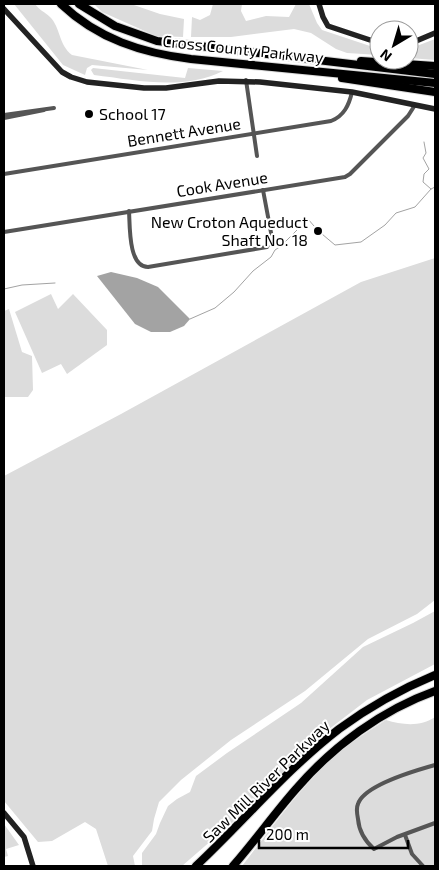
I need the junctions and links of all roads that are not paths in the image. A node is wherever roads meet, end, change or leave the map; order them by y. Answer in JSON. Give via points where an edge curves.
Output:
{"nodes":[{"id":1,"x":56,"y":4,"type":"edge"},
{"id":2,"x":61,"y":4,"type":"edge"},
{"id":3,"x":79,"y":4,"type":"edge"},
{"id":4,"x":319,"y":4,"type":"edge"},
{"id":5,"x":5,"y":11,"type":"edge"},
{"id":6,"x":72,"y":13,"type":"junction"},
{"id":7,"x":435,"y":33,"type":"edge"},
{"id":8,"x":369,"y":40,"type":"edge"},
{"id":9,"x":419,"y":40,"type":"edge"},
{"id":10,"x":326,"y":62,"type":"junction"},
{"id":11,"x":435,"y":66,"type":"edge"},
{"id":12,"x":301,"y":70,"type":"junction"},
{"id":13,"x":435,"y":74,"type":"edge"},
{"id":14,"x":246,"y":80,"type":"junction"},
{"id":15,"x":435,"y":83,"type":"edge"},
{"id":16,"x":352,"y":92,"type":"junction"},
{"id":17,"x":435,"y":92,"type":"edge"},
{"id":18,"x":415,"y":104,"type":"junction"},
{"id":19,"x":54,"y":108,"type":"dead end"},
{"id":20,"x":435,"y":109,"type":"edge"},
{"id":21,"x":4,"y":116,"type":"edge"},
{"id":22,"x":253,"y":134,"type":"junction"},
{"id":23,"x":257,"y":156,"type":"dead end"},
{"id":24,"x":4,"y":174,"type":"edge"},
{"id":25,"x":263,"y":190,"type":"junction"},
{"id":26,"x":129,"y":211,"type":"junction"},
{"id":27,"x":4,"y":232,"type":"edge"},
{"id":28,"x":435,"y":675,"type":"edge"},
{"id":29,"x":435,"y":691,"type":"edge"},
{"id":30,"x":435,"y":765,"type":"edge"},
{"id":31,"x":4,"y":813,"type":"edge"},
{"id":32,"x":435,"y":823,"type":"edge"},
{"id":33,"x":405,"y":835,"type":"junction"},
{"id":34,"x":234,"y":865,"type":"edge"},
{"id":35,"x":33,"y":866,"type":"edge"},
{"id":36,"x":196,"y":866,"type":"edge"},
{"id":37,"x":423,"y":866,"type":"edge"}],
"edges":[{"from":1,"to":6,"type":"highway"},
{"from":2,"to":6,"type":"highway","name":"Cross County Parkway"},
{"from":3,"to":10,"type":"highway","name":"Cross County Parkway","via":[[115,26],[157,41]]},
{"from":4,"to":8,"type":"street","via":[[328,26]]},
{"from":5,"to":14,"type":"street","via":[[58,68],[76,79],[151,88]]},
{"from":6,"to":12,"type":"highway","name":"Cross County Parkway","via":[[112,38],[153,53]]},
{"from":7,"to":9,"type":"street"},
{"from":10,"to":11,"type":"highway","via":[[368,61]]},
{"from":10,"to":13,"type":"highway","name":"Cross County Parkway"},
{"from":12,"to":15,"type":"highway","name":"Cross County Parkway"},
{"from":12,"to":17,"type":"highway"},
{"from":14,"to":16,"type":"street"},
{"from":14,"to":22,"type":"street"},
{"from":16,"to":18,"type":"street"},
{"from":16,"to":22,"type":"street","name":"Bennett Avenue","via":[[345,111],[334,120]]},
{"from":18,"to":20,"type":"street"},
{"from":18,"to":25,"type":"street","name":"Cook Avenue","via":[[408,116],[345,177]]},
{"from":19,"to":21,"type":"street"},
{"from":22,"to":23,"type":"street"},
{"from":22,"to":24,"type":"street","name":"Bennett Avenue"},
{"from":25,"to":26,"type":"street","name":"Cook Avenue"},
{"from":25,"to":26,"type":"street","via":[[272,241],[267,246],[144,267],[136,262]]},
{"from":26,"to":27,"type":"street","name":"Cook Avenue"},
{"from":28,"to":36,"type":"highway","name":"Saw Mill River Parkway","via":[[384,700],[333,734]]},
{"from":29,"to":34,"type":"highway","name":"Saw Mill River Parkway","via":[[378,719],[334,751],[296,789]]},
{"from":30,"to":33,"type":"street","via":[[382,784],[358,802],[362,834],[374,849]]},
{"from":31,"to":35,"type":"street","via":[[24,837]]},
{"from":32,"to":33,"type":"street"},
{"from":33,"to":37,"type":"street","via":[[412,854]]}]}
